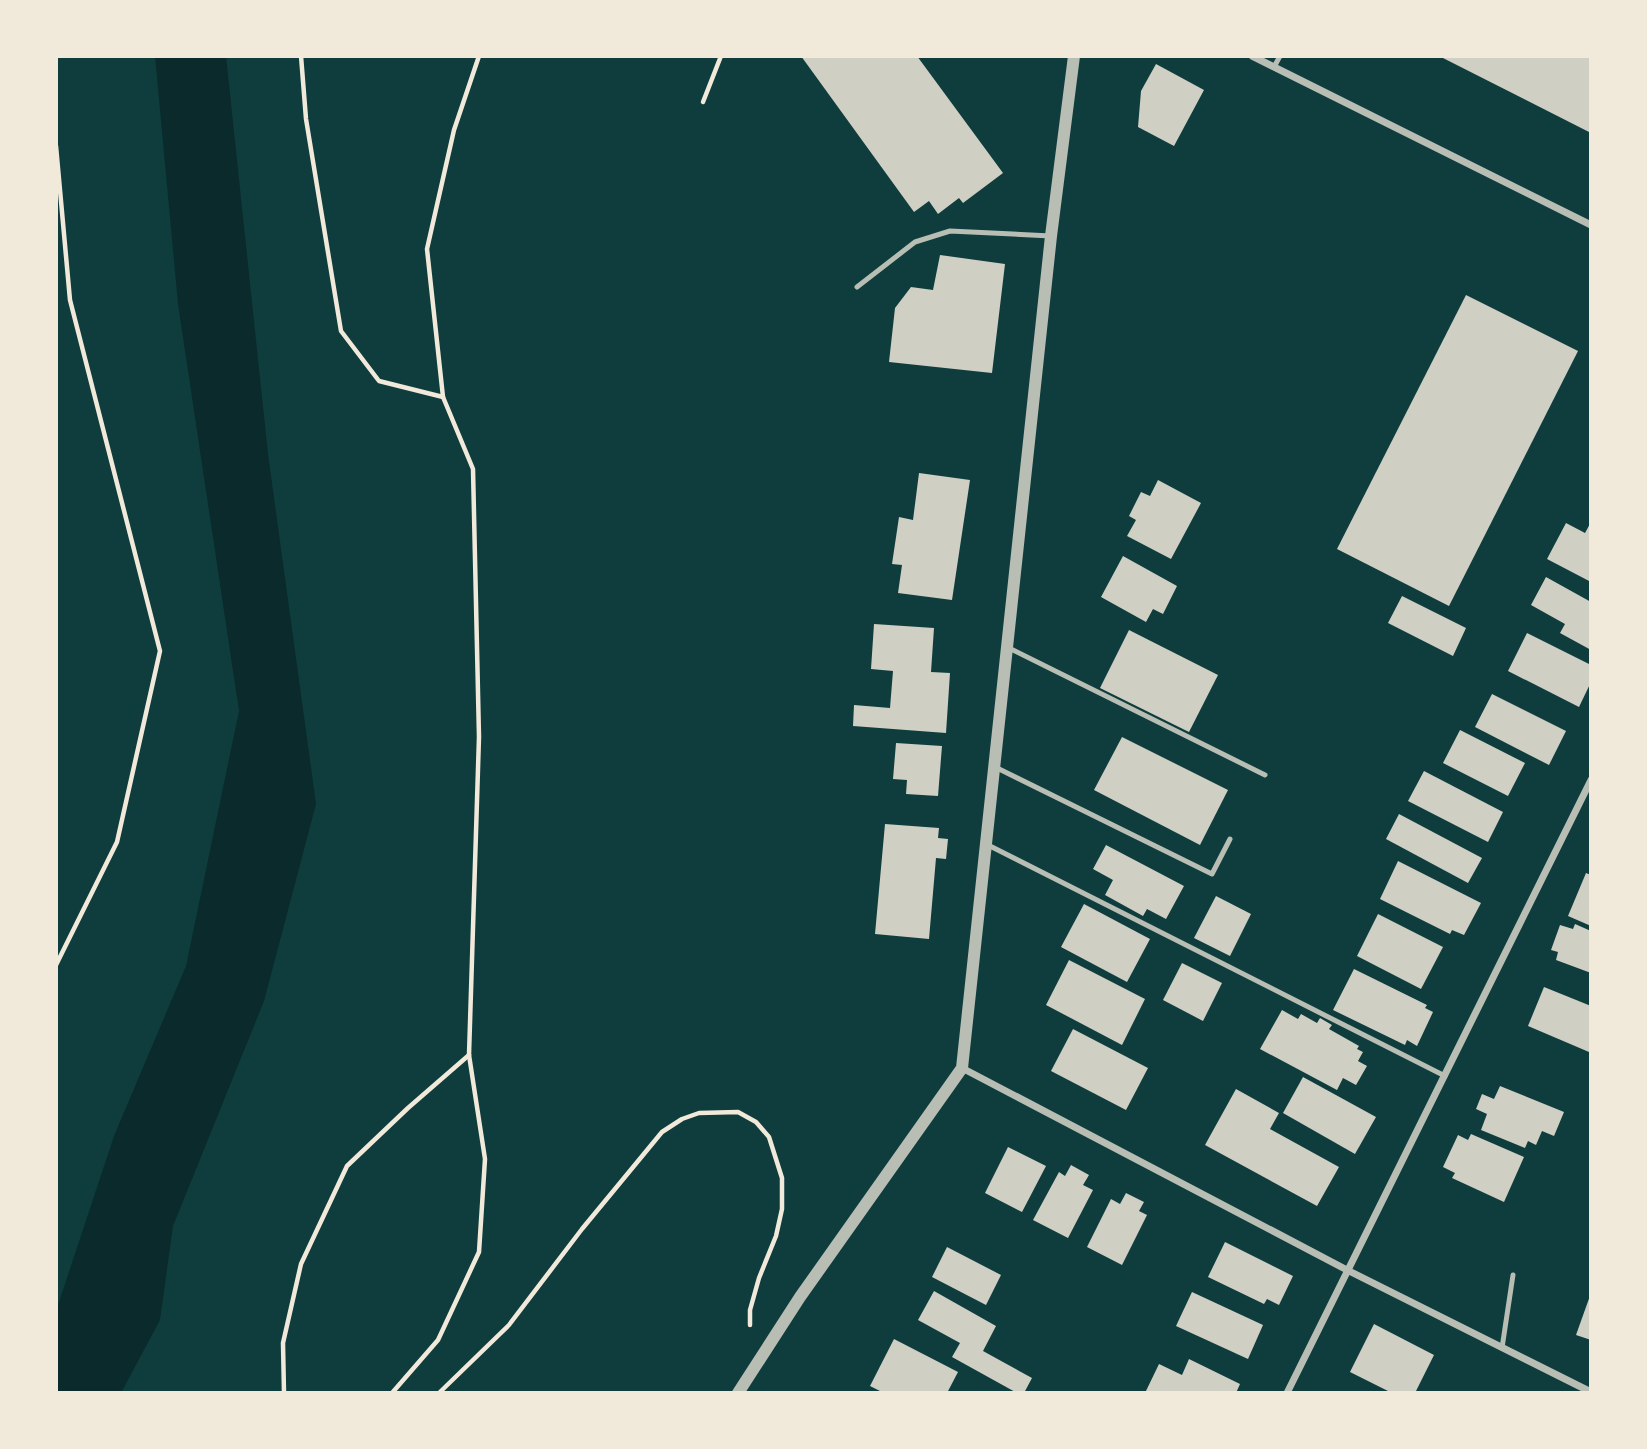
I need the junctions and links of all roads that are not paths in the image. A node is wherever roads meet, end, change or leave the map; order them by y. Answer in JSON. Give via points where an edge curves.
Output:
{"nodes":[{"id":1,"x":1074,"y":56,"type":"edge"},
{"id":2,"x":1252,"y":56,"type":"edge"},
{"id":3,"x":1280,"y":56,"type":"edge"},
{"id":4,"x":1274,"y":67,"type":"junction"},
{"id":5,"x":1591,"y":225,"type":"edge"},
{"id":6,"x":1051,"y":236,"type":"junction"},
{"id":7,"x":857,"y":287,"type":"dead end"},
{"id":8,"x":1007,"y":647,"type":"junction"},
{"id":9,"x":994,"y":766,"type":"junction"},
{"id":10,"x":1265,"y":775,"type":"dead end"},
{"id":11,"x":1591,"y":780,"type":"edge"},
{"id":12,"x":1230,"y":839,"type":"dead end"},
{"id":13,"x":986,"y":844,"type":"junction"},
{"id":14,"x":962,"y":1068,"type":"junction"},
{"id":15,"x":1446,"y":1076,"type":"junction"},
{"id":16,"x":1349,"y":1271,"type":"junction"},
{"id":17,"x":1513,"y":1275,"type":"dead end"},
{"id":18,"x":1502,"y":1348,"type":"junction"},
{"id":19,"x":1591,"y":1392,"type":"edge"},
{"id":20,"x":738,"y":1393,"type":"edge"},
{"id":21,"x":1287,"y":1393,"type":"edge"}],
"edges":[{"from":1,"to":6,"type":"street"},
{"from":2,"to":4,"type":"street"},
{"from":3,"to":4,"type":"lane"},
{"from":4,"to":5,"type":"street"},
{"from":6,"to":7,"type":"lane","via":[[950,231],[915,242]]},
{"from":6,"to":8,"type":"street"},
{"from":8,"to":9,"type":"street"},
{"from":8,"to":10,"type":"lane"},
{"from":9,"to":12,"type":"lane","via":[[1212,874]]},
{"from":9,"to":13,"type":"street"},
{"from":11,"to":15,"type":"street"},
{"from":13,"to":14,"type":"street"},
{"from":13,"to":15,"type":"lane"},
{"from":14,"to":16,"type":"street"},
{"from":14,"to":20,"type":"street"},
{"from":15,"to":16,"type":"street"},
{"from":16,"to":18,"type":"street"},
{"from":16,"to":21,"type":"street"},
{"from":17,"to":18,"type":"lane"},
{"from":18,"to":19,"type":"street"}]}
